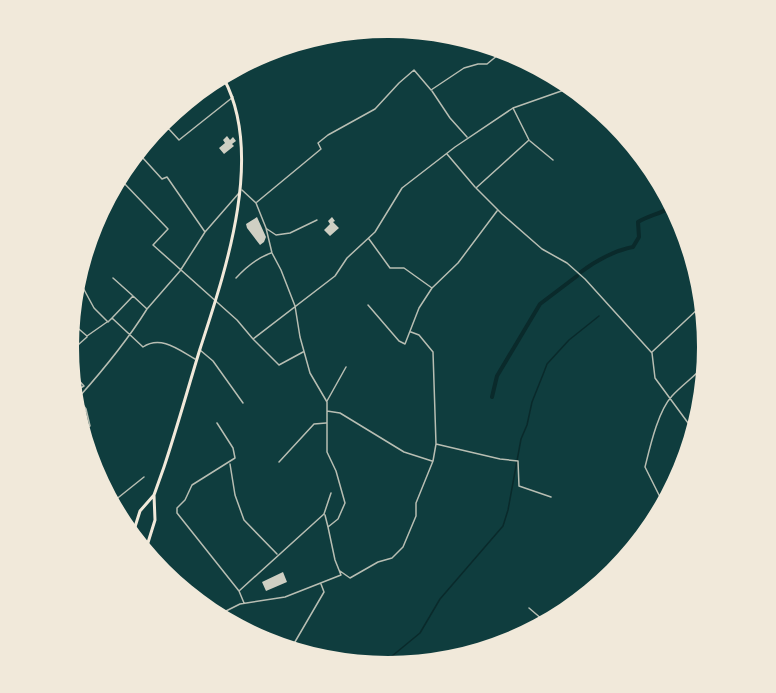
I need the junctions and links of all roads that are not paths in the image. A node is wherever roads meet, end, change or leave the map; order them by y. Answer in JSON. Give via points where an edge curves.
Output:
{"nodes":[{"id":1,"x":495,"y":57,"type":"edge"},
{"id":2,"x":226,"y":84,"type":"edge"},
{"id":3,"x":431,"y":90,"type":"junction"},
{"id":4,"x":561,"y":91,"type":"edge"},
{"id":5,"x":233,"y":97,"type":"junction"},
{"id":6,"x":513,"y":108,"type":"junction"},
{"id":7,"x":169,"y":129,"type":"edge"},
{"id":8,"x":468,"y":138,"type":"junction"},
{"id":9,"x":529,"y":140,"type":"junction"},
{"id":10,"x":446,"y":153,"type":"junction"},
{"id":11,"x":143,"y":158,"type":"edge"},
{"id":12,"x":553,"y":160,"type":"dead end"},
{"id":13,"x":125,"y":184,"type":"edge"},
{"id":14,"x":476,"y":188,"type":"junction"},
{"id":15,"x":239,"y":190,"type":"junction"},
{"id":16,"x":256,"y":203,"type":"junction"},
{"id":17,"x":498,"y":210,"type":"junction"},
{"id":18,"x":316,"y":220,"type":"dead end"},
{"id":19,"x":266,"y":228,"type":"junction"},
{"id":20,"x":205,"y":232,"type":"junction"},
{"id":21,"x":368,"y":238,"type":"junction"},
{"id":22,"x":272,"y":253,"type":"junction"},
{"id":23,"x":180,"y":271,"type":"junction"},
{"id":24,"x":113,"y":278,"type":"dead end"},
{"id":25,"x":236,"y":278,"type":"dead end"},
{"id":26,"x":432,"y":288,"type":"junction"},
{"id":27,"x":84,"y":290,"type":"edge"},
{"id":28,"x":133,"y":296,"type":"junction"},
{"id":29,"x":215,"y":301,"type":"junction"},
{"id":30,"x":369,"y":305,"type":"dead end"},
{"id":31,"x":295,"y":306,"type":"junction"},
{"id":32,"x":147,"y":309,"type":"junction"},
{"id":33,"x":695,"y":313,"type":"edge"},
{"id":34,"x":112,"y":318,"type":"junction"},
{"id":35,"x":108,"y":322,"type":"junction"},
{"id":36,"x":80,"y":330,"type":"edge"},
{"id":37,"x":411,"y":332,"type":"junction"},
{"id":38,"x":131,"y":335,"type":"junction"},
{"id":39,"x":87,"y":336,"type":"junction"},
{"id":40,"x":253,"y":339,"type":"junction"},
{"id":41,"x":79,"y":343,"type":"edge"},
{"id":42,"x":200,"y":350,"type":"junction"},
{"id":43,"x":304,"y":352,"type":"junction"},
{"id":44,"x":652,"y":353,"type":"junction"},
{"id":45,"x":197,"y":360,"type":"junction"},
{"id":46,"x":346,"y":367,"type":"dead end"},
{"id":47,"x":695,"y":374,"type":"edge"},
{"id":48,"x":83,"y":393,"type":"edge"},
{"id":49,"x":671,"y":397,"type":"junction"},
{"id":50,"x":327,"y":402,"type":"junction"},
{"id":51,"x":243,"y":403,"type":"dead end"},
{"id":52,"x":86,"y":409,"type":"edge"},
{"id":53,"x":327,"y":411,"type":"junction"},
{"id":54,"x":687,"y":421,"type":"edge"},
{"id":55,"x":217,"y":423,"type":"dead end"},
{"id":56,"x":327,"y":423,"type":"junction"},
{"id":57,"x":90,"y":426,"type":"edge"},
{"id":58,"x":436,"y":444,"type":"junction"},
{"id":59,"x":433,"y":461,"type":"junction"},
{"id":60,"x":279,"y":462,"type":"dead end"},
{"id":61,"x":230,"y":463,"type":"junction"},
{"id":62,"x":144,"y":477,"type":"dead end"},
{"id":63,"x":332,"y":494,"type":"dead end"},
{"id":64,"x":154,"y":495,"type":"junction"},
{"id":65,"x":659,"y":495,"type":"edge"},
{"id":66,"x":550,"y":496,"type":"dead end"},
{"id":67,"x":118,"y":498,"type":"edge"},
{"id":68,"x":324,"y":514,"type":"junction"},
{"id":69,"x":136,"y":525,"type":"edge"},
{"id":70,"x":328,"y":527,"type":"junction"},
{"id":71,"x":148,"y":541,"type":"edge"},
{"id":72,"x":277,"y":555,"type":"junction"},
{"id":73,"x":339,"y":570,"type":"junction"},
{"id":74,"x":320,"y":583,"type":"junction"},
{"id":75,"x":240,"y":591,"type":"junction"},
{"id":76,"x":244,"y":603,"type":"junction"},
{"id":77,"x":529,"y":608,"type":"dead end"},
{"id":78,"x":228,"y":610,"type":"edge"},
{"id":79,"x":538,"y":616,"type":"edge"},
{"id":80,"x":295,"y":641,"type":"edge"}],
"edges":[{"from":1,"to":3,"type":"street","via":[[487,64],[464,68]]},
{"from":2,"to":5,"type":"highway"},
{"from":3,"to":8,"type":"street"},
{"from":3,"to":16,"type":"street","via":[[414,70],[375,109],[318,143],[321,149]]},
{"from":4,"to":6,"type":"street"},
{"from":5,"to":7,"type":"street","via":[[179,140]]},
{"from":5,"to":15,"type":"highway","via":[[240,126]]},
{"from":6,"to":8,"type":"street"},
{"from":6,"to":9,"type":"street"},
{"from":8,"to":10,"type":"street"},
{"from":9,"to":12,"type":"street"},
{"from":9,"to":14,"type":"street"},
{"from":10,"to":14,"type":"street"},
{"from":10,"to":21,"type":"street","via":[[402,188]]},
{"from":11,"to":20,"type":"street","via":[[162,179],[167,177]]},
{"from":13,"to":23,"type":"street","via":[[168,229],[153,245]]},
{"from":14,"to":17,"type":"street"},
{"from":15,"to":16,"type":"street"},
{"from":15,"to":20,"type":"street"},
{"from":15,"to":29,"type":"highway","via":[[236,225]]},
{"from":16,"to":19,"type":"street"},
{"from":17,"to":26,"type":"street","via":[[458,262]]},
{"from":17,"to":44,"type":"street","via":[[542,249],[585,279]]},
{"from":18,"to":19,"type":"street","via":[[290,234],[276,235]]},
{"from":19,"to":22,"type":"street"},
{"from":20,"to":23,"type":"street"},
{"from":21,"to":26,"type":"street","via":[[390,268],[404,268]]},
{"from":21,"to":31,"type":"street","via":[[335,276]]},
{"from":22,"to":25,"type":"street"},
{"from":22,"to":31,"type":"street"},
{"from":23,"to":29,"type":"street"},
{"from":23,"to":32,"type":"street"},
{"from":24,"to":28,"type":"street"},
{"from":26,"to":37,"type":"street","via":[[419,308]]},
{"from":27,"to":35,"type":"street"},
{"from":28,"to":32,"type":"street"},
{"from":28,"to":34,"type":"street"},
{"from":29,"to":40,"type":"street"},
{"from":29,"to":42,"type":"highway"},
{"from":30,"to":37,"type":"street","via":[[399,341],[405,344]]},
{"from":31,"to":40,"type":"street"},
{"from":31,"to":43,"type":"street"},
{"from":32,"to":38,"type":"street"},
{"from":33,"to":44,"type":"street"},
{"from":34,"to":35,"type":"street"},
{"from":34,"to":38,"type":"street"},
{"from":35,"to":39,"type":"street"},
{"from":36,"to":39,"type":"street"},
{"from":37,"to":58,"type":"street","via":[[419,335],[433,352]]},
{"from":38,"to":45,"type":"street","via":[[143,347],[151,342],[168,344]]},
{"from":38,"to":48,"type":"street"},
{"from":39,"to":41,"type":"street"},
{"from":40,"to":43,"type":"street","via":[[279,365]]},
{"from":42,"to":45,"type":"highway"},
{"from":42,"to":51,"type":"street","via":[[213,361]]},
{"from":43,"to":50,"type":"street","via":[[310,373]]},
{"from":44,"to":49,"type":"street","via":[[656,378]]},
{"from":45,"to":64,"type":"highway"},
{"from":46,"to":50,"type":"street"},
{"from":47,"to":49,"type":"street"},
{"from":49,"to":54,"type":"street"},
{"from":49,"to":65,"type":"street","via":[[645,467]]},
{"from":50,"to":53,"type":"street"},
{"from":52,"to":57,"type":"street"},
{"from":53,"to":56,"type":"street"},
{"from":53,"to":59,"type":"street","via":[[340,413],[404,452]]},
{"from":55,"to":61,"type":"street","via":[[233,448],[235,458]]},
{"from":56,"to":60,"type":"street","via":[[314,424]]},
{"from":56,"to":70,"type":"street","via":[[327,452],[345,503],[338,519]]},
{"from":58,"to":59,"type":"street"},
{"from":58,"to":66,"type":"street","via":[[518,461],[519,486]]},
{"from":59,"to":73,"type":"street","via":[[403,548],[392,558],[350,578]]},
{"from":61,"to":72,"type":"street","via":[[244,520]]},
{"from":61,"to":75,"type":"street","via":[[192,485],[177,513]]},
{"from":62,"to":67,"type":"street"},
{"from":63,"to":68,"type":"street"},
{"from":64,"to":69,"type":"highway","via":[[140,511]]},
{"from":64,"to":71,"type":"highway","via":[[155,520]]},
{"from":68,"to":70,"type":"street"},
{"from":68,"to":72,"type":"street"},
{"from":70,"to":73,"type":"street"},
{"from":72,"to":75,"type":"street"},
{"from":73,"to":74,"type":"street","via":[[341,575]]},
{"from":74,"to":76,"type":"street","via":[[285,597]]},
{"from":74,"to":80,"type":"street","via":[[324,592]]},
{"from":75,"to":76,"type":"street"},
{"from":76,"to":78,"type":"street"},
{"from":77,"to":79,"type":"street"}]}
